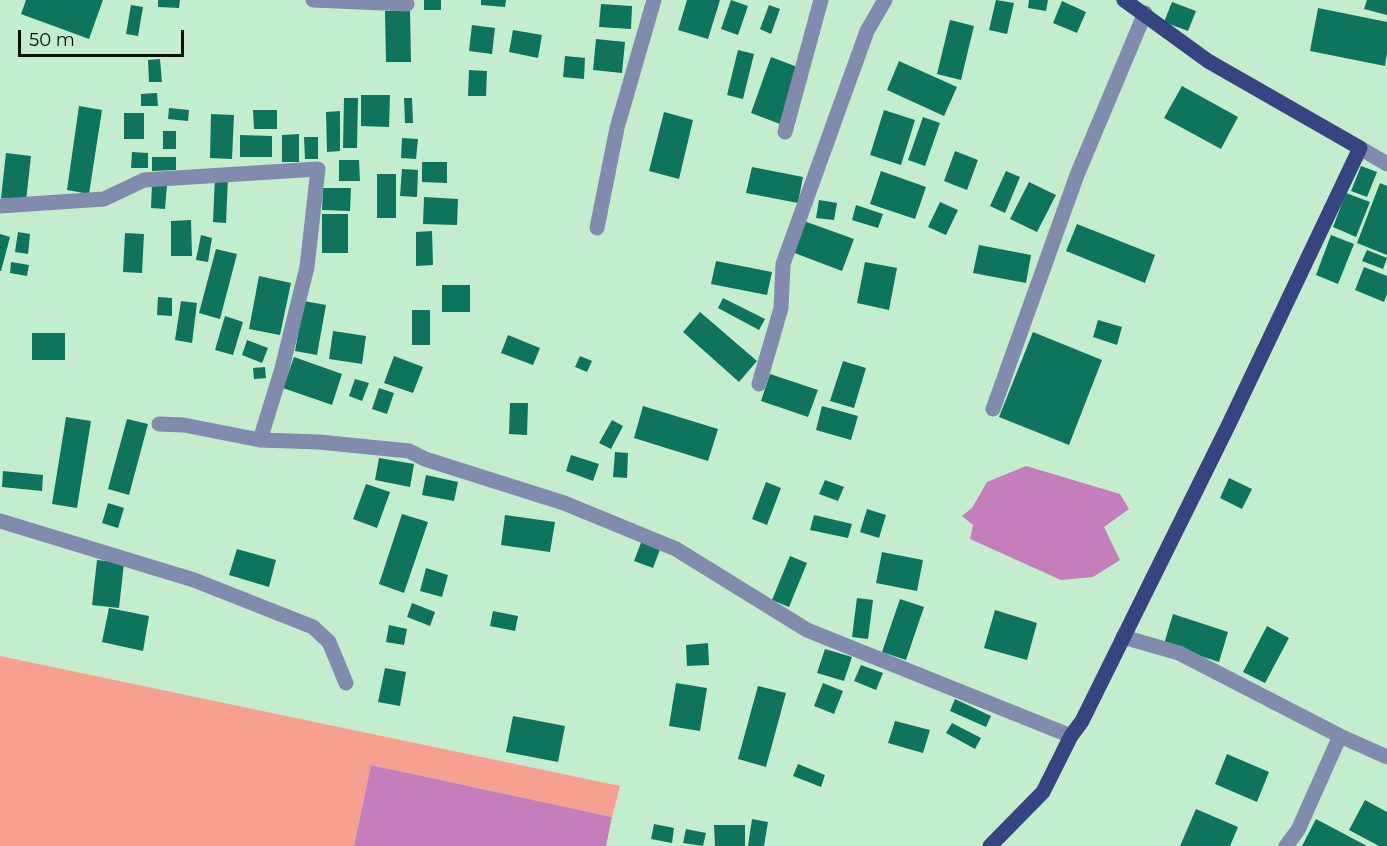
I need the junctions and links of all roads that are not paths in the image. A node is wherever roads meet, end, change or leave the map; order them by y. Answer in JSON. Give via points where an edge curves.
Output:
{"nodes":[{"id":1,"x":313,"y":0,"type":"edge"},
{"id":2,"x":654,"y":0,"type":"edge"},
{"id":3,"x":821,"y":0,"type":"edge"},
{"id":4,"x":885,"y":0,"type":"edge"},
{"id":5,"x":1124,"y":0,"type":"edge"},
{"id":6,"x":407,"y":4,"type":"dead end"},
{"id":7,"x":1144,"y":13,"type":"junction"},
{"id":8,"x":785,"y":132,"type":"dead end"},
{"id":9,"x":1360,"y":148,"type":"junction"},
{"id":10,"x":1387,"y":164,"type":"edge"},
{"id":11,"x":0,"y":206,"type":"edge"},
{"id":12,"x":597,"y":228,"type":"dead end"},
{"id":13,"x":759,"y":384,"type":"dead end"},
{"id":14,"x":993,"y":409,"type":"dead end"},
{"id":15,"x":159,"y":424,"type":"dead end"},
{"id":16,"x":260,"y":440,"type":"junction"},
{"id":17,"x":0,"y":521,"type":"edge"},
{"id":18,"x":1123,"y":637,"type":"junction"},
{"id":19,"x":345,"y":683,"type":"dead end"},
{"id":20,"x":1071,"y":735,"type":"junction"},
{"id":21,"x":1340,"y":735,"type":"junction"},
{"id":22,"x":1387,"y":757,"type":"edge"},
{"id":23,"x":990,"y":846,"type":"edge"},
{"id":24,"x":1286,"y":846,"type":"edge"}],
"edges":[{"from":1,"to":6,"type":"street"},
{"from":2,"to":12,"type":"street","via":[[617,128]]},
{"from":3,"to":8,"type":"street"},
{"from":4,"to":13,"type":"street","via":[[867,31],[783,264],[781,308]]},
{"from":5,"to":7,"type":"main road"},
{"from":7,"to":9,"type":"main road","via":[[1208,61]]},
{"from":7,"to":14,"type":"street","via":[[1077,175]]},
{"from":9,"to":10,"type":"street"},
{"from":9,"to":18,"type":"main road"},
{"from":11,"to":16,"type":"street","via":[[104,199],[144,180],[318,169],[307,267]]},
{"from":15,"to":16,"type":"street"},
{"from":16,"to":20,"type":"street","via":[[319,441],[409,451],[564,503],[676,549],[807,630]]},
{"from":17,"to":19,"type":"street","via":[[194,580],[313,627],[329,642]]},
{"from":18,"to":20,"type":"main road","via":[[1082,721]]},
{"from":18,"to":21,"type":"street","via":[[1179,653]]},
{"from":20,"to":23,"type":"main road","via":[[1043,792]]},
{"from":21,"to":22,"type":"street"},
{"from":21,"to":24,"type":"street","via":[[1298,830]]}]}
